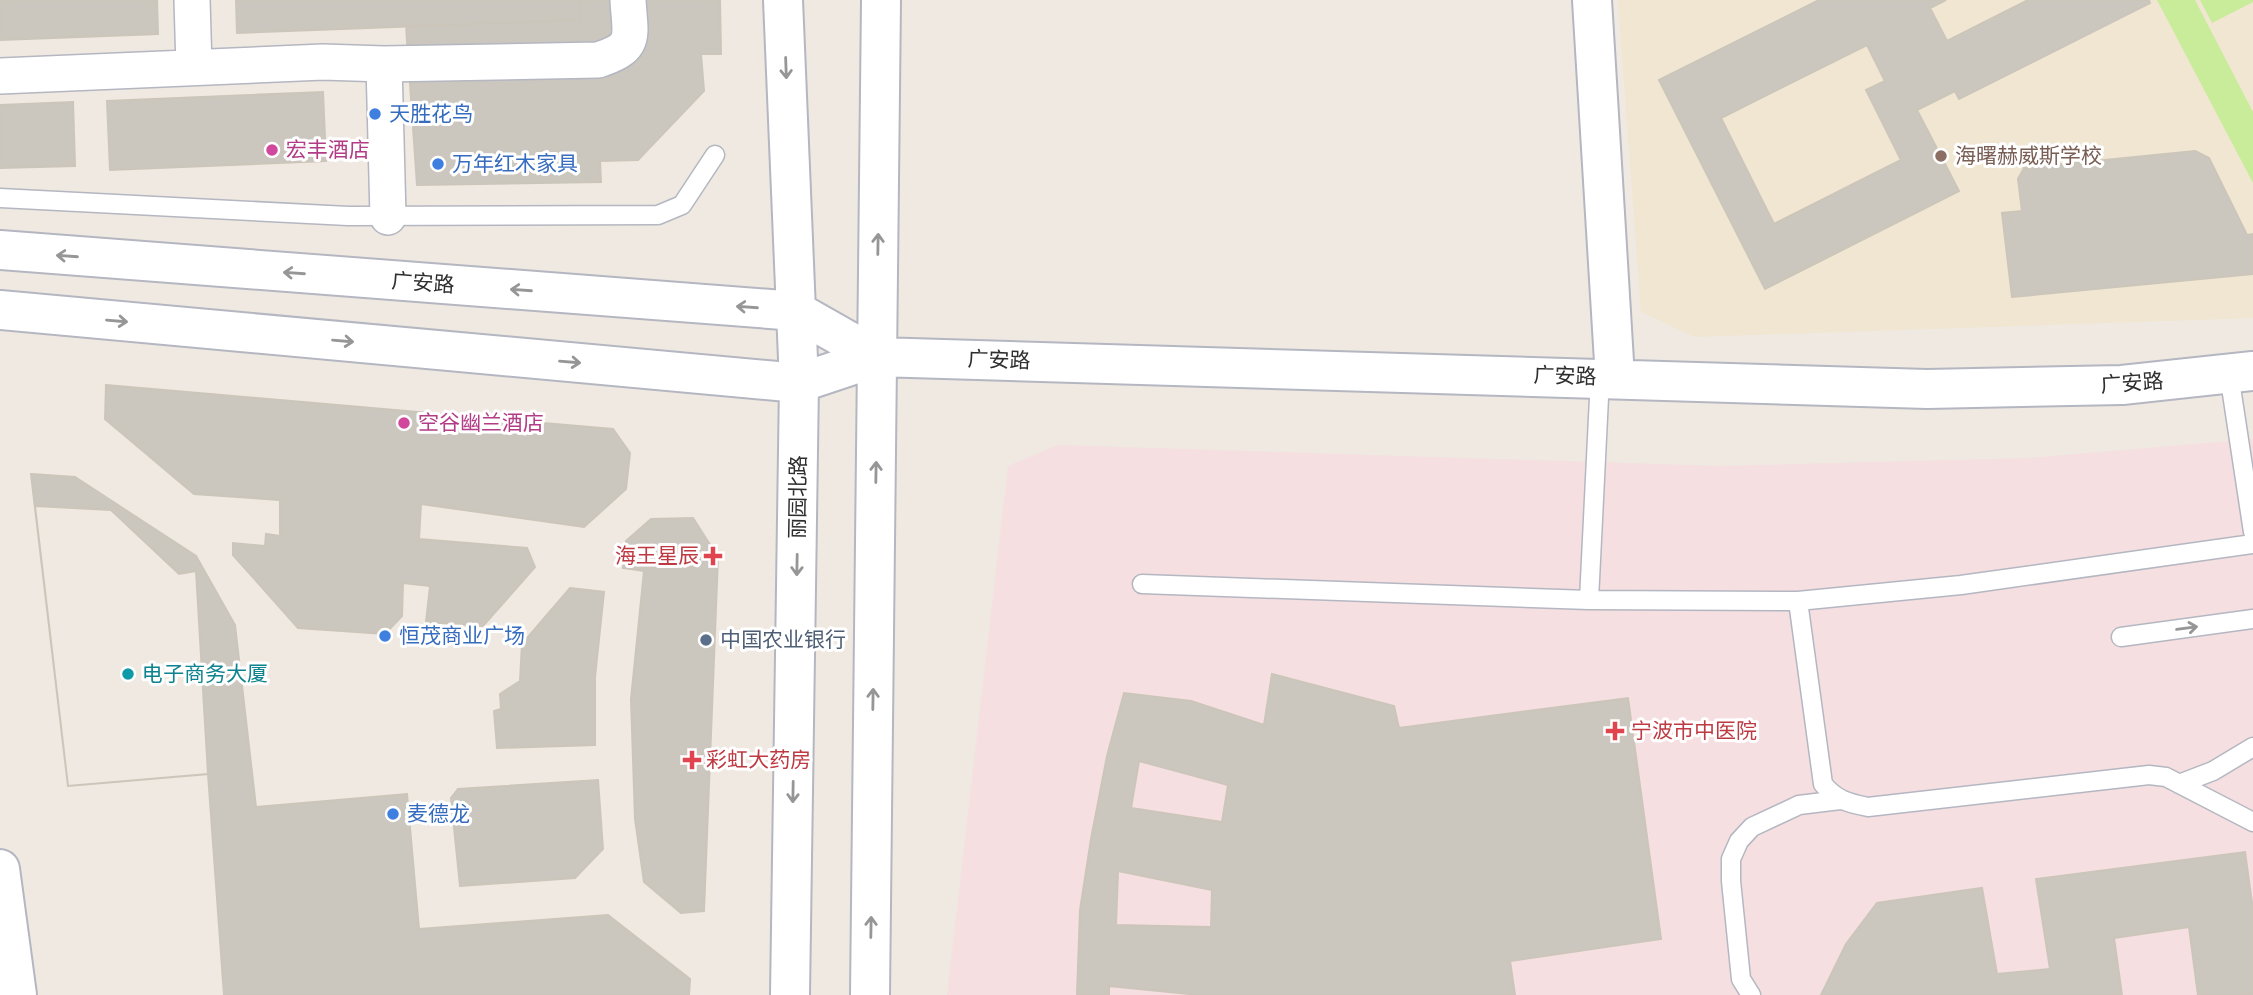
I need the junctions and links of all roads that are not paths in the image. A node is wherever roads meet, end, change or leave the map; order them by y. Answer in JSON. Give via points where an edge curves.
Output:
{"nodes":[{"id":1,"x":192,"y":0,"type":"edge"},
{"id":2,"x":628,"y":0,"type":"edge"},
{"id":3,"x":783,"y":0,"type":"edge"},
{"id":4,"x":881,"y":0,"type":"edge"},
{"id":5,"x":1592,"y":0,"type":"edge"},
{"id":6,"x":384,"y":64,"type":"junction"},
{"id":7,"x":194,"y":67,"type":"junction"},
{"id":8,"x":0,"y":76,"type":"edge"},
{"id":9,"x":715,"y":155,"type":"dead end"},
{"id":10,"x":0,"y":198,"type":"edge"},
{"id":11,"x":388,"y":217,"type":"junction"},
{"id":12,"x":0,"y":250,"type":"edge"},
{"id":13,"x":0,"y":310,"type":"edge"},
{"id":14,"x":796,"y":311,"type":"junction"},
{"id":15,"x":877,"y":357,"type":"junction"},
{"id":16,"x":2241,"y":372,"type":"edge"},
{"id":17,"x":1607,"y":378,"type":"junction"},
{"id":18,"x":799,"y":383,"type":"junction"},
{"id":19,"x":2253,"y":532,"type":"edge"},
{"id":20,"x":2253,"y":544,"type":"edge"},
{"id":21,"x":1142,"y":584,"type":"dead end"},
{"id":22,"x":1589,"y":600,"type":"junction"},
{"id":23,"x":1798,"y":601,"type":"junction"},
{"id":24,"x":2253,"y":619,"type":"edge"},
{"id":25,"x":2121,"y":637,"type":"dead end"},
{"id":26,"x":2253,"y":747,"type":"edge"},
{"id":27,"x":2179,"y":784,"type":"junction"},
{"id":28,"x":1840,"y":800,"type":"junction"},
{"id":29,"x":2253,"y":822,"type":"edge"},
{"id":30,"x":0,"y":869,"type":"edge"},
{"id":31,"x":17,"y":995,"type":"edge"},
{"id":32,"x":790,"y":995,"type":"edge"},
{"id":33,"x":870,"y":995,"type":"edge"},
{"id":34,"x":1751,"y":995,"type":"edge"}],
"edges":[{"from":1,"to":7,"type":"street"},
{"from":2,"to":6,"type":"street","via":[[630,39],[620,53],[598,60]]},
{"from":3,"to":14,"type":"street","name":"丽园北路","one_way":true},
{"from":15,"to":4,"type":"street","one_way":true},
{"from":5,"to":17,"type":"street"},
{"from":6,"to":7,"type":"street"},
{"from":6,"to":11,"type":"street"},
{"from":7,"to":8,"type":"street"},
{"from":9,"to":11,"type":"lane","via":[[681,205],[658,215]]},
{"from":10,"to":11,"type":"lane"},
{"from":14,"to":12,"type":"street","name":"广安路","one_way":true},
{"from":13,"to":18,"type":"street","name":"广安路","one_way":true},
{"from":14,"to":15,"type":"street","name":"广安路"},
{"from":14,"to":18,"type":"street","name":"丽园北路"},
{"from":15,"to":17,"type":"street","name":"广安路"},
{"from":15,"to":18,"type":"street","name":"广安路"},
{"from":33,"to":15,"type":"street","one_way":true},
{"from":16,"to":17,"type":"street","name":"广安路","via":[[2122,385],[1927,389]]},
{"from":16,"to":19,"type":"lane"},
{"from":17,"to":22,"type":"lane"},
{"from":18,"to":32,"type":"street","name":"丽园北路","one_way":true},
{"from":20,"to":23,"type":"lane","via":[[1961,586]]},
{"from":21,"to":22,"type":"lane"},
{"from":22,"to":23,"type":"lane"},
{"from":23,"to":28,"type":"lane","via":[[1823,784]]},
{"from":25,"to":24,"type":"lane","one_way":true},
{"from":26,"to":27,"type":"lane","via":[[2213,771]]},
{"from":27,"to":28,"type":"lane","via":[[2149,775],[1868,807]]},
{"from":27,"to":29,"type":"lane"},
{"from":28,"to":34,"type":"lane","via":[[1787,810],[1752,827],[1739,841],[1731,859],[1731,881],[1741,979]]},
{"from":30,"to":31,"type":"street"}]}
